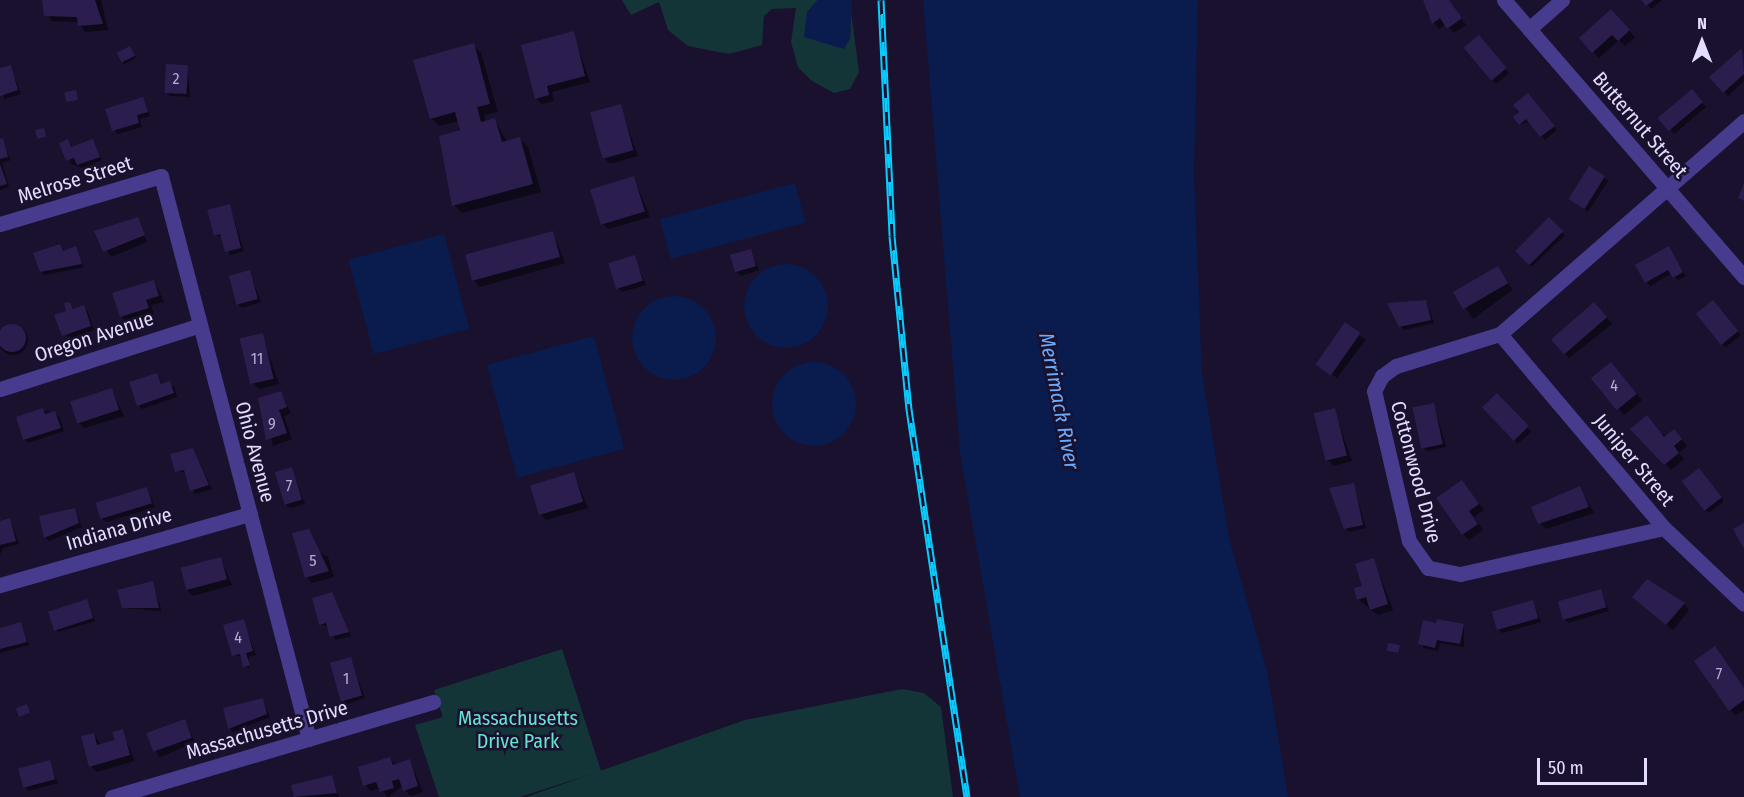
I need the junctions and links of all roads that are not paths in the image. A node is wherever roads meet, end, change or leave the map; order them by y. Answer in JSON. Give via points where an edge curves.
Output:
{"nodes":[{"id":1,"x":1504,"y":0,"type":"edge"},
{"id":2,"x":1562,"y":0,"type":"edge"},
{"id":3,"x":1529,"y":29,"type":"junction"},
{"id":4,"x":1744,"y":121,"type":"edge"},
{"id":5,"x":161,"y":176,"type":"joint"},
{"id":6,"x":1667,"y":189,"type":"junction"},
{"id":7,"x":0,"y":224,"type":"edge"},
{"id":8,"x":1744,"y":277,"type":"edge"},
{"id":9,"x":200,"y":325,"type":"junction"},
{"id":10,"x":1500,"y":334,"type":"junction"},
{"id":11,"x":0,"y":389,"type":"edge"},
{"id":12,"x":250,"y":514,"type":"junction"},
{"id":13,"x":1664,"y":528,"type":"junction"},
{"id":14,"x":0,"y":585,"type":"edge"},
{"id":15,"x":1744,"y":604,"type":"edge"},
{"id":16,"x":434,"y":702,"type":"dead end"},
{"id":17,"x":309,"y":739,"type":"junction"},
{"id":18,"x":112,"y":797,"type":"edge"}],
"edges":[{"from":1,"to":3,"type":"street","name":"Butternut Street"},
{"from":2,"to":3,"type":"street"},
{"from":3,"to":6,"type":"street","name":"Butternut Street"},
{"from":4,"to":6,"type":"street","name":"Cottonwood Drive"},
{"from":5,"to":7,"type":"street","name":"Melrose Street"},
{"from":5,"to":9,"type":"street","name":"Ohio Avenue"},
{"from":6,"to":8,"type":"street","name":"Butternut Street"},
{"from":6,"to":10,"type":"street","name":"Cottonwood Drive"},
{"from":9,"to":11,"type":"street","name":"Oregon Avenue"},
{"from":9,"to":12,"type":"street","name":"Ohio Avenue"},
{"from":10,"to":13,"type":"street","name":"Juniper Street"},
{"from":10,"to":13,"type":"street","name":"Cottonwood Drive","via":[[1396,366],[1382,376],[1374,391],[1416,556],[1428,568],[1460,574]]},
{"from":12,"to":14,"type":"street","name":"Indiana Drive"},
{"from":12,"to":17,"type":"street","name":"Ohio Avenue"},
{"from":13,"to":15,"type":"street","name":"Juniper Street"},
{"from":16,"to":17,"type":"street","name":"Massachusetts Drive"},
{"from":17,"to":18,"type":"street","name":"Massachusetts Drive"}]}
